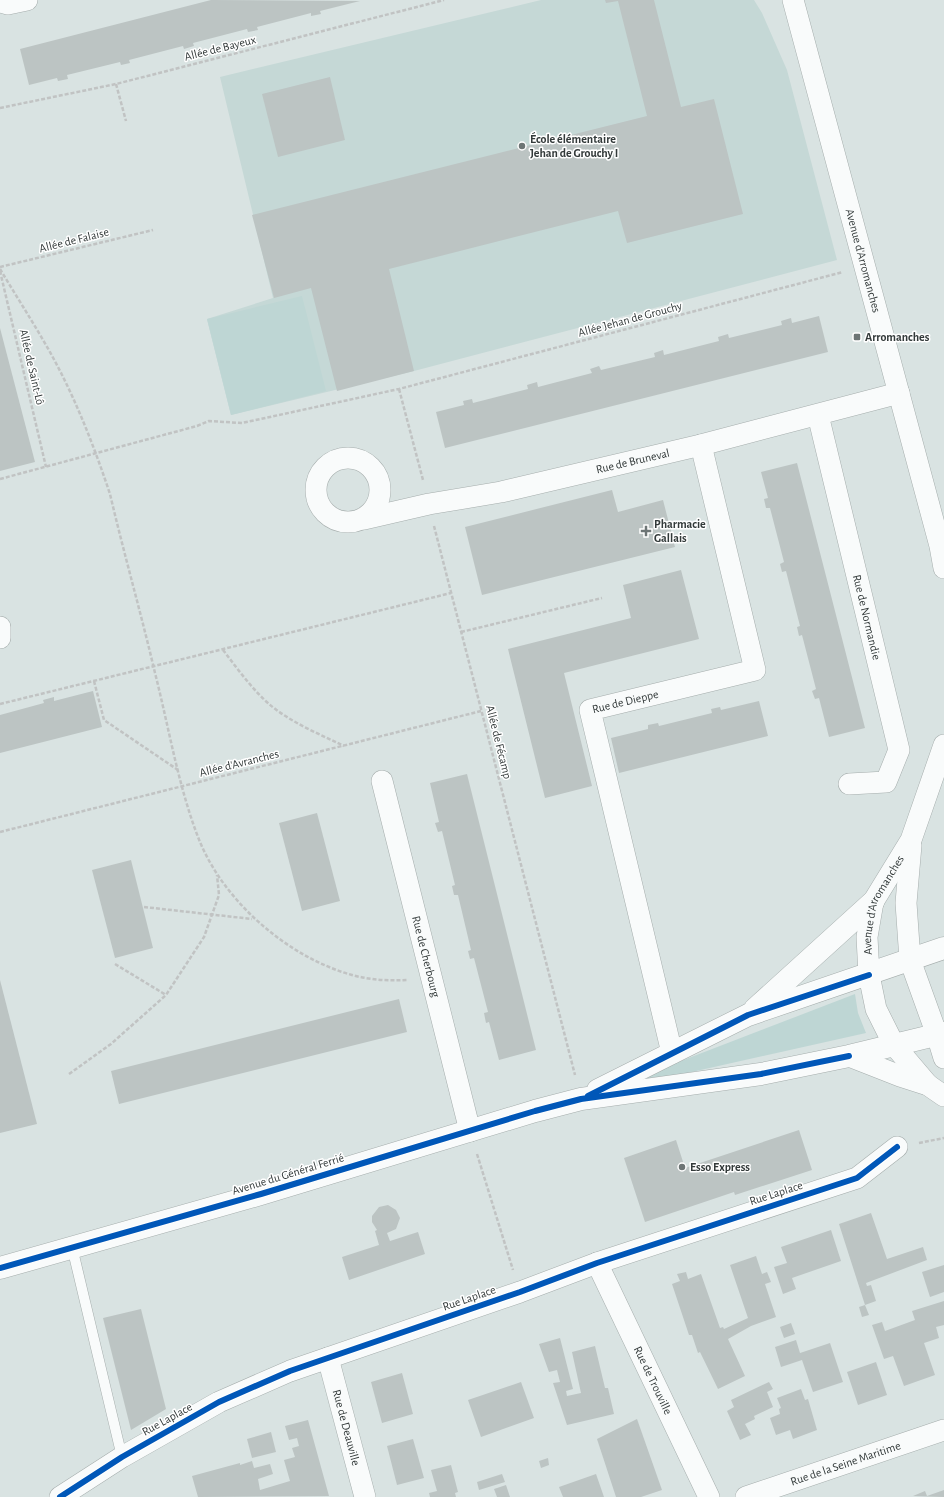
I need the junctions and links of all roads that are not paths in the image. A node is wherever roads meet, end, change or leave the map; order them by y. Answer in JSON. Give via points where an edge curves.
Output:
{"nodes":[{"id":1,"x":27,"y":0,"type":"edge"},
{"id":2,"x":793,"y":0,"type":"edge"},
{"id":3,"x":0,"y":2,"type":"edge"},
{"id":4,"x":899,"y":393,"type":"junction"},
{"id":5,"x":818,"y":415,"type":"junction"},
{"id":6,"x":701,"y":445,"type":"junction"},
{"id":7,"x":364,"y":519,"type":"dead end"},
{"id":8,"x":944,"y":568,"type":"edge"},
{"id":9,"x":0,"y":627,"type":"edge"},
{"id":10,"x":0,"y":638,"type":"edge"},
{"id":11,"x":944,"y":754,"type":"edge"},
{"id":12,"x":382,"y":782,"type":"dead end"},
{"id":13,"x":849,"y":784,"type":"dead end"},
{"id":14,"x":912,"y":840,"type":"junction"},
{"id":15,"x":873,"y":902,"type":"junction"},
{"id":16,"x":944,"y":948,"type":"edge"},
{"id":17,"x":910,"y":960,"type":"junction"},
{"id":18,"x":869,"y":975,"type":"junction"},
{"id":19,"x":748,"y":1015,"type":"junction"},
{"id":20,"x":941,"y":1034,"type":"edge"},
{"id":21,"x":894,"y":1045,"type":"junction"},
{"id":22,"x":672,"y":1053,"type":"junction"},
{"id":23,"x":849,"y":1056,"type":"junction"},
{"id":24,"x":944,"y":1058,"type":"edge"},
{"id":25,"x":936,"y":1090,"type":"edge"},
{"id":26,"x":581,"y":1099,"type":"junction"},
{"id":27,"x":470,"y":1131,"type":"junction"},
{"id":28,"x":897,"y":1147,"type":"dead end"},
{"id":29,"x":72,"y":1248,"type":"junction"},
{"id":30,"x":597,"y":1263,"type":"junction"},
{"id":31,"x":0,"y":1268,"type":"edge"},
{"id":32,"x":328,"y":1358,"type":"junction"},
{"id":33,"x":944,"y":1430,"type":"edge"},
{"id":34,"x":122,"y":1457,"type":"junction"},
{"id":35,"x":798,"y":1489,"type":"edge"},
{"id":36,"x":60,"y":1497,"type":"edge"},
{"id":37,"x":365,"y":1497,"type":"edge"},
{"id":38,"x":709,"y":1497,"type":"edge"},
{"id":39,"x":746,"y":1497,"type":"edge"}],
"edges":[{"from":1,"to":3,"type":"street","via":[[8,4]]},
{"from":2,"to":4,"type":"street","name":"Avenue d'Arromanches"},
{"from":4,"to":5,"type":"street","name":"Rue de Bruneval"},
{"from":4,"to":8,"type":"street","name":"Avenue d'Arromanches"},
{"from":5,"to":6,"type":"street","name":"Rue de Bruneval"},
{"from":5,"to":13,"type":"street","name":"Rue de Normandie","via":[[899,750],[886,782]]},
{"from":6,"to":7,"type":"street","name":"Rue de Bruneval","via":[[501,492],[429,504]]},
{"from":6,"to":22,"type":"street","name":"Rue de Dieppe","via":[[755,670],[590,710]]},
{"from":9,"to":10,"type":"street"},
{"from":11,"to":14,"type":"street","name":"Avenue d'Arromanches"},
{"from":12,"to":27,"type":"street","name":"Rue de Cherbourg"},
{"from":14,"to":15,"type":"street","name":"Avenue d'Arromanches"},
{"from":14,"to":17,"type":"street","name":"Avenue d'Arromanches","via":[[906,903]]},
{"from":15,"to":18,"type":"street","name":"Avenue d'Arromanches","via":[[867,937]]},
{"from":15,"to":19,"type":"street"},
{"from":16,"to":17,"type":"street"},
{"from":17,"to":18,"type":"street"},
{"from":17,"to":20,"type":"street","name":"Avenue d'Arromanches"},
{"from":18,"to":19,"type":"street"},
{"from":18,"to":21,"type":"street","name":"Avenue d'Arromanches","via":[[876,1009]]},
{"from":19,"to":22,"type":"street"},
{"from":20,"to":21,"type":"street"},
{"from":20,"to":24,"type":"street","name":"Avenue d'Arromanches"},
{"from":21,"to":23,"type":"street"},
{"from":21,"to":25,"type":"street","name":"Avenue d'Arromanches"},
{"from":22,"to":26,"type":"street"},
{"from":23,"to":25,"type":"street"},
{"from":23,"to":26,"type":"street","via":[[761,1074]]},
{"from":26,"to":27,"type":"street","name":"Avenue du Général Ferrié"},
{"from":27,"to":29,"type":"street","name":"Avenue du Général Ferrié"},
{"from":28,"to":30,"type":"street","name":"Rue Laplace","via":[[857,1178]]},
{"from":29,"to":31,"type":"street","name":"Avenue du Général Ferrié"},
{"from":29,"to":34,"type":"lane"},
{"from":30,"to":32,"type":"street","name":"Rue Laplace"},
{"from":30,"to":38,"type":"street","name":"Rue de Trouville"},
{"from":32,"to":34,"type":"street","name":"Rue Laplace","via":[[290,1371],[219,1402]]},
{"from":32,"to":37,"type":"street","name":"Rue de Deauville"},
{"from":33,"to":35,"type":"street","name":"Rue de la Seine Maritime"},
{"from":34,"to":36,"type":"street","name":"Rue Laplace"},
{"from":35,"to":39,"type":"street","name":"Rue de la Seine Maritime"}]}
